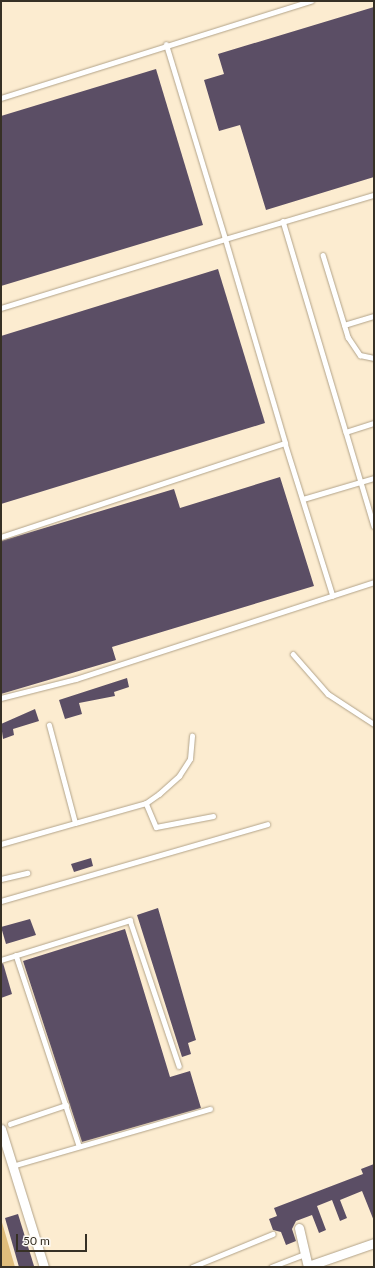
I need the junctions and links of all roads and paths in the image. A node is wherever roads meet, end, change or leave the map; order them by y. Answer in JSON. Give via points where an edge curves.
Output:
{"nodes":[{"id":1,"x":311,"y":1,"type":"edge"},
{"id":2,"x":166,"y":45,"type":"junction"},
{"id":3,"x":1,"y":98,"type":"edge"},
{"id":4,"x":374,"y":195,"type":"edge"},
{"id":5,"x":284,"y":221,"type":"junction"},
{"id":6,"x":225,"y":239,"type":"junction"},
{"id":7,"x":323,"y":255,"type":"dead end"},
{"id":8,"x":1,"y":308,"type":"edge"},
{"id":9,"x":374,"y":316,"type":"edge"},
{"id":10,"x":344,"y":325,"type":"junction"},
{"id":11,"x":374,"y":358,"type":"edge"},
{"id":12,"x":374,"y":423,"type":"edge"},
{"id":13,"x":346,"y":432,"type":"junction"},
{"id":14,"x":285,"y":443,"type":"junction"},
{"id":15,"x":374,"y":478,"type":"edge"},
{"id":16,"x":360,"y":482,"type":"junction"},
{"id":17,"x":303,"y":499,"type":"junction"},
{"id":18,"x":374,"y":526,"type":"edge"},
{"id":19,"x":1,"y":537,"type":"edge"},
{"id":20,"x":374,"y":582,"type":"edge"},
{"id":21,"x":333,"y":596,"type":"junction"},
{"id":22,"x":293,"y":654,"type":"dead end"},
{"id":23,"x":1,"y":698,"type":"edge"},
{"id":24,"x":374,"y":724,"type":"edge"},
{"id":25,"x":49,"y":726,"type":"dead end"},
{"id":26,"x":192,"y":736,"type":"dead end"},
{"id":27,"x":146,"y":803,"type":"junction"},
{"id":28,"x":213,"y":816,"type":"dead end"},
{"id":29,"x":76,"y":823,"type":"junction"},
{"id":30,"x":267,"y":824,"type":"dead end"},
{"id":31,"x":1,"y":844,"type":"edge"},
{"id":32,"x":27,"y":873,"type":"dead end"},
{"id":33,"x":1,"y":879,"type":"edge"},
{"id":34,"x":1,"y":901,"type":"edge"},
{"id":35,"x":16,"y":955,"type":"junction"},
{"id":36,"x":1,"y":960,"type":"edge"},
{"id":37,"x":179,"y":1066,"type":"dead end"},
{"id":38,"x":66,"y":1105,"type":"junction"},
{"id":39,"x":210,"y":1109,"type":"dead end"},
{"id":40,"x":10,"y":1124,"type":"dead end"},
{"id":41,"x":1,"y":1129,"type":"edge"},
{"id":42,"x":79,"y":1146,"type":"junction"},
{"id":43,"x":12,"y":1166,"type":"junction"},
{"id":44,"x":299,"y":1228,"type":"dead end"},
{"id":45,"x":273,"y":1234,"type":"dead end"},
{"id":46,"x":374,"y":1242,"type":"edge"},
{"id":47,"x":305,"y":1254,"type":"junction"},
{"id":48,"x":44,"y":1267,"type":"edge"},
{"id":49,"x":192,"y":1267,"type":"edge"},
{"id":50,"x":271,"y":1267,"type":"edge"}],
"edges":[{"from":1,"to":2,"type":"lane"},
{"from":2,"to":3,"type":"lane"},
{"from":2,"to":6,"type":"lane"},
{"from":4,"to":5,"type":"lane"},
{"from":5,"to":6,"type":"lane"},
{"from":5,"to":13,"type":"lane"},
{"from":6,"to":8,"type":"lane"},
{"from":6,"to":14,"type":"lane"},
{"from":7,"to":10,"type":"lane"},
{"from":9,"to":10,"type":"lane"},
{"from":10,"to":11,"type":"lane","via":[[360,355]]},
{"from":12,"to":13,"type":"lane"},
{"from":13,"to":16,"type":"lane"},
{"from":14,"to":17,"type":"lane"},
{"from":14,"to":19,"type":"lane"},
{"from":15,"to":16,"type":"lane"},
{"from":16,"to":17,"type":"lane"},
{"from":16,"to":18,"type":"lane"},
{"from":17,"to":21,"type":"lane"},
{"from":20,"to":21,"type":"lane"},
{"from":21,"to":23,"type":"lane","via":[[76,679]]},
{"from":22,"to":24,"type":"lane","via":[[328,694]]},
{"from":25,"to":29,"type":"lane"},
{"from":26,"to":27,"type":"lane","via":[[190,759],[178,776]]},
{"from":27,"to":28,"type":"lane","via":[[156,827]]},
{"from":27,"to":29,"type":"lane"},
{"from":29,"to":31,"type":"lane"},
{"from":30,"to":34,"type":"lane"},
{"from":32,"to":33,"type":"lane"},
{"from":35,"to":36,"type":"lane"},
{"from":35,"to":37,"type":"lane","via":[[130,920]]},
{"from":35,"to":38,"type":"lane"},
{"from":38,"to":40,"type":"lane"},
{"from":38,"to":42,"type":"lane"},
{"from":39,"to":42,"type":"lane"},
{"from":41,"to":43,"type":"street"},
{"from":42,"to":43,"type":"lane"},
{"from":43,"to":48,"type":"street"},
{"from":44,"to":47,"type":"street"},
{"from":45,"to":49,"type":"lane"},
{"from":46,"to":47,"type":"street","via":[[308,1266]]},
{"from":47,"to":50,"type":"lane"}]}
